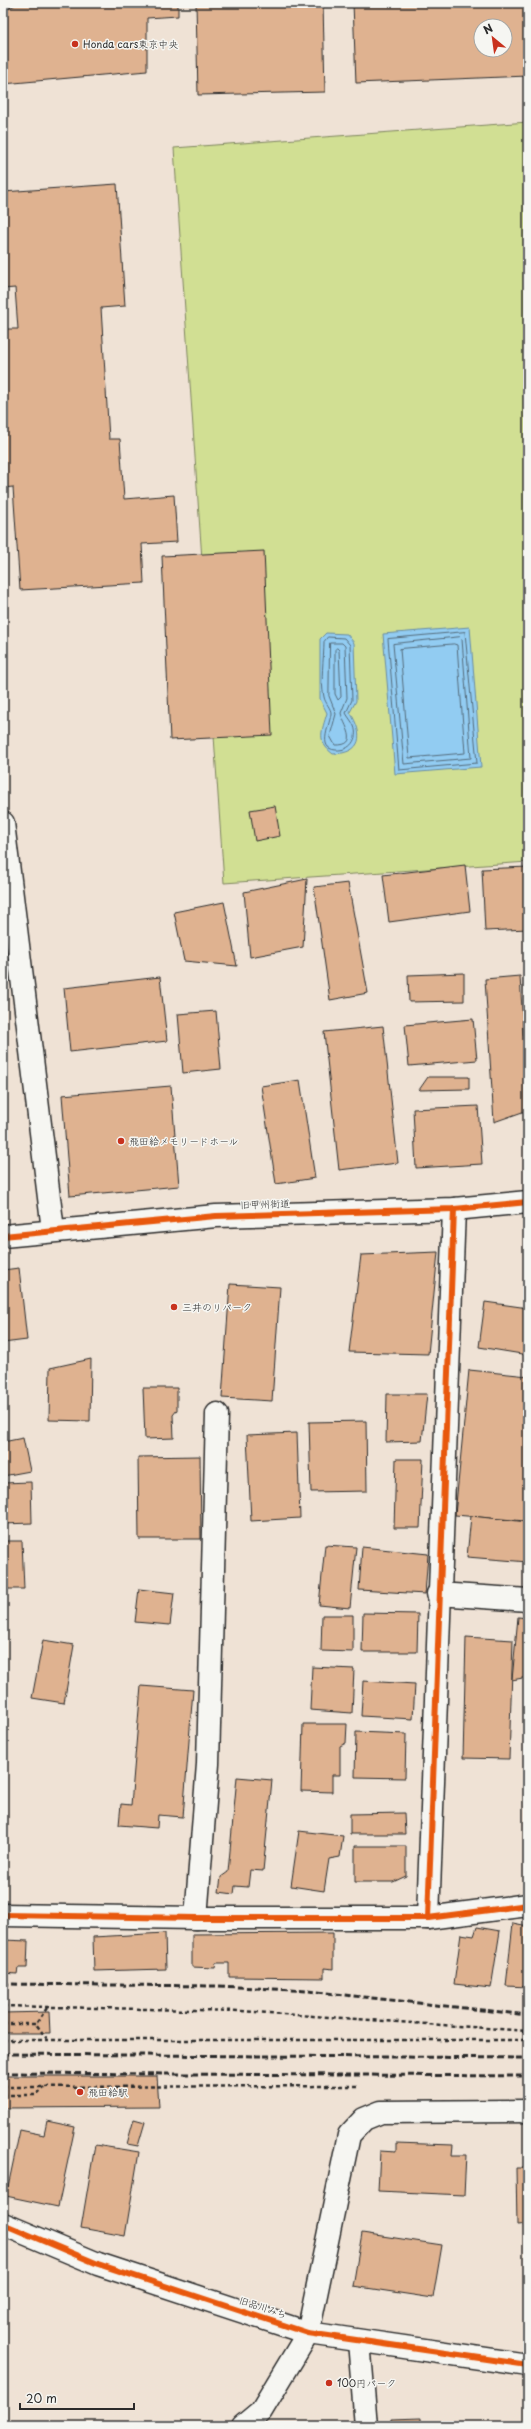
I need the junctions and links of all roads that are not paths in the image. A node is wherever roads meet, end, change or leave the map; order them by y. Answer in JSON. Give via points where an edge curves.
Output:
{"nodes":[{"id":1,"x":3,"y":823,"type":"edge"},
{"id":2,"x":528,"y":1202,"type":"edge"},
{"id":3,"x":454,"y":1209,"type":"junction"},
{"id":4,"x":53,"y":1230,"type":"junction"},
{"id":5,"x":3,"y":1236,"type":"edge"},
{"id":6,"x":217,"y":1414,"type":"dead end"},
{"id":7,"x":438,"y":1594,"type":"junction"},
{"id":8,"x":528,"y":1600,"type":"edge"},
{"id":9,"x":528,"y":1905,"type":"edge"},
{"id":10,"x":3,"y":1915,"type":"edge"},
{"id":11,"x":196,"y":1918,"type":"junction"},
{"id":12,"x":428,"y":1918,"type":"junction"},
{"id":13,"x":528,"y":2111,"type":"edge"},
{"id":14,"x":3,"y":2224,"type":"edge"},
{"id":15,"x":308,"y":2333,"type":"junction"},
{"id":16,"x":359,"y":2341,"type":"junction"},
{"id":17,"x":528,"y":2365,"type":"edge"},
{"id":18,"x":243,"y":2426,"type":"edge"},
{"id":19,"x":366,"y":2426,"type":"edge"}],
"edges":[{"from":1,"to":4,"type":"street"},
{"from":2,"to":3,"type":"street","name":"旧甲州街道"},
{"from":3,"to":4,"type":"street","name":"旧甲州街道","via":[[216,1216]]},
{"from":3,"to":7,"type":"street"},
{"from":4,"to":5,"type":"street","name":"旧甲州街道"},
{"from":6,"to":11,"type":"street","via":[[208,1764]]},
{"from":7,"to":8,"type":"street"},
{"from":7,"to":12,"type":"street"},
{"from":9,"to":12,"type":"street"},
{"from":10,"to":11,"type":"street"},
{"from":11,"to":12,"type":"street"},
{"from":13,"to":15,"type":"street","via":[[381,2112],[364,2119],[349,2135]]},
{"from":14,"to":15,"type":"street","name":"旧品川みち","via":[[98,2264]]},
{"from":15,"to":16,"type":"street","name":"旧品川みち"},
{"from":15,"to":18,"type":"street","via":[[261,2411]]},
{"from":16,"to":17,"type":"street","name":"旧品川みち"},
{"from":16,"to":19,"type":"street"}]}
